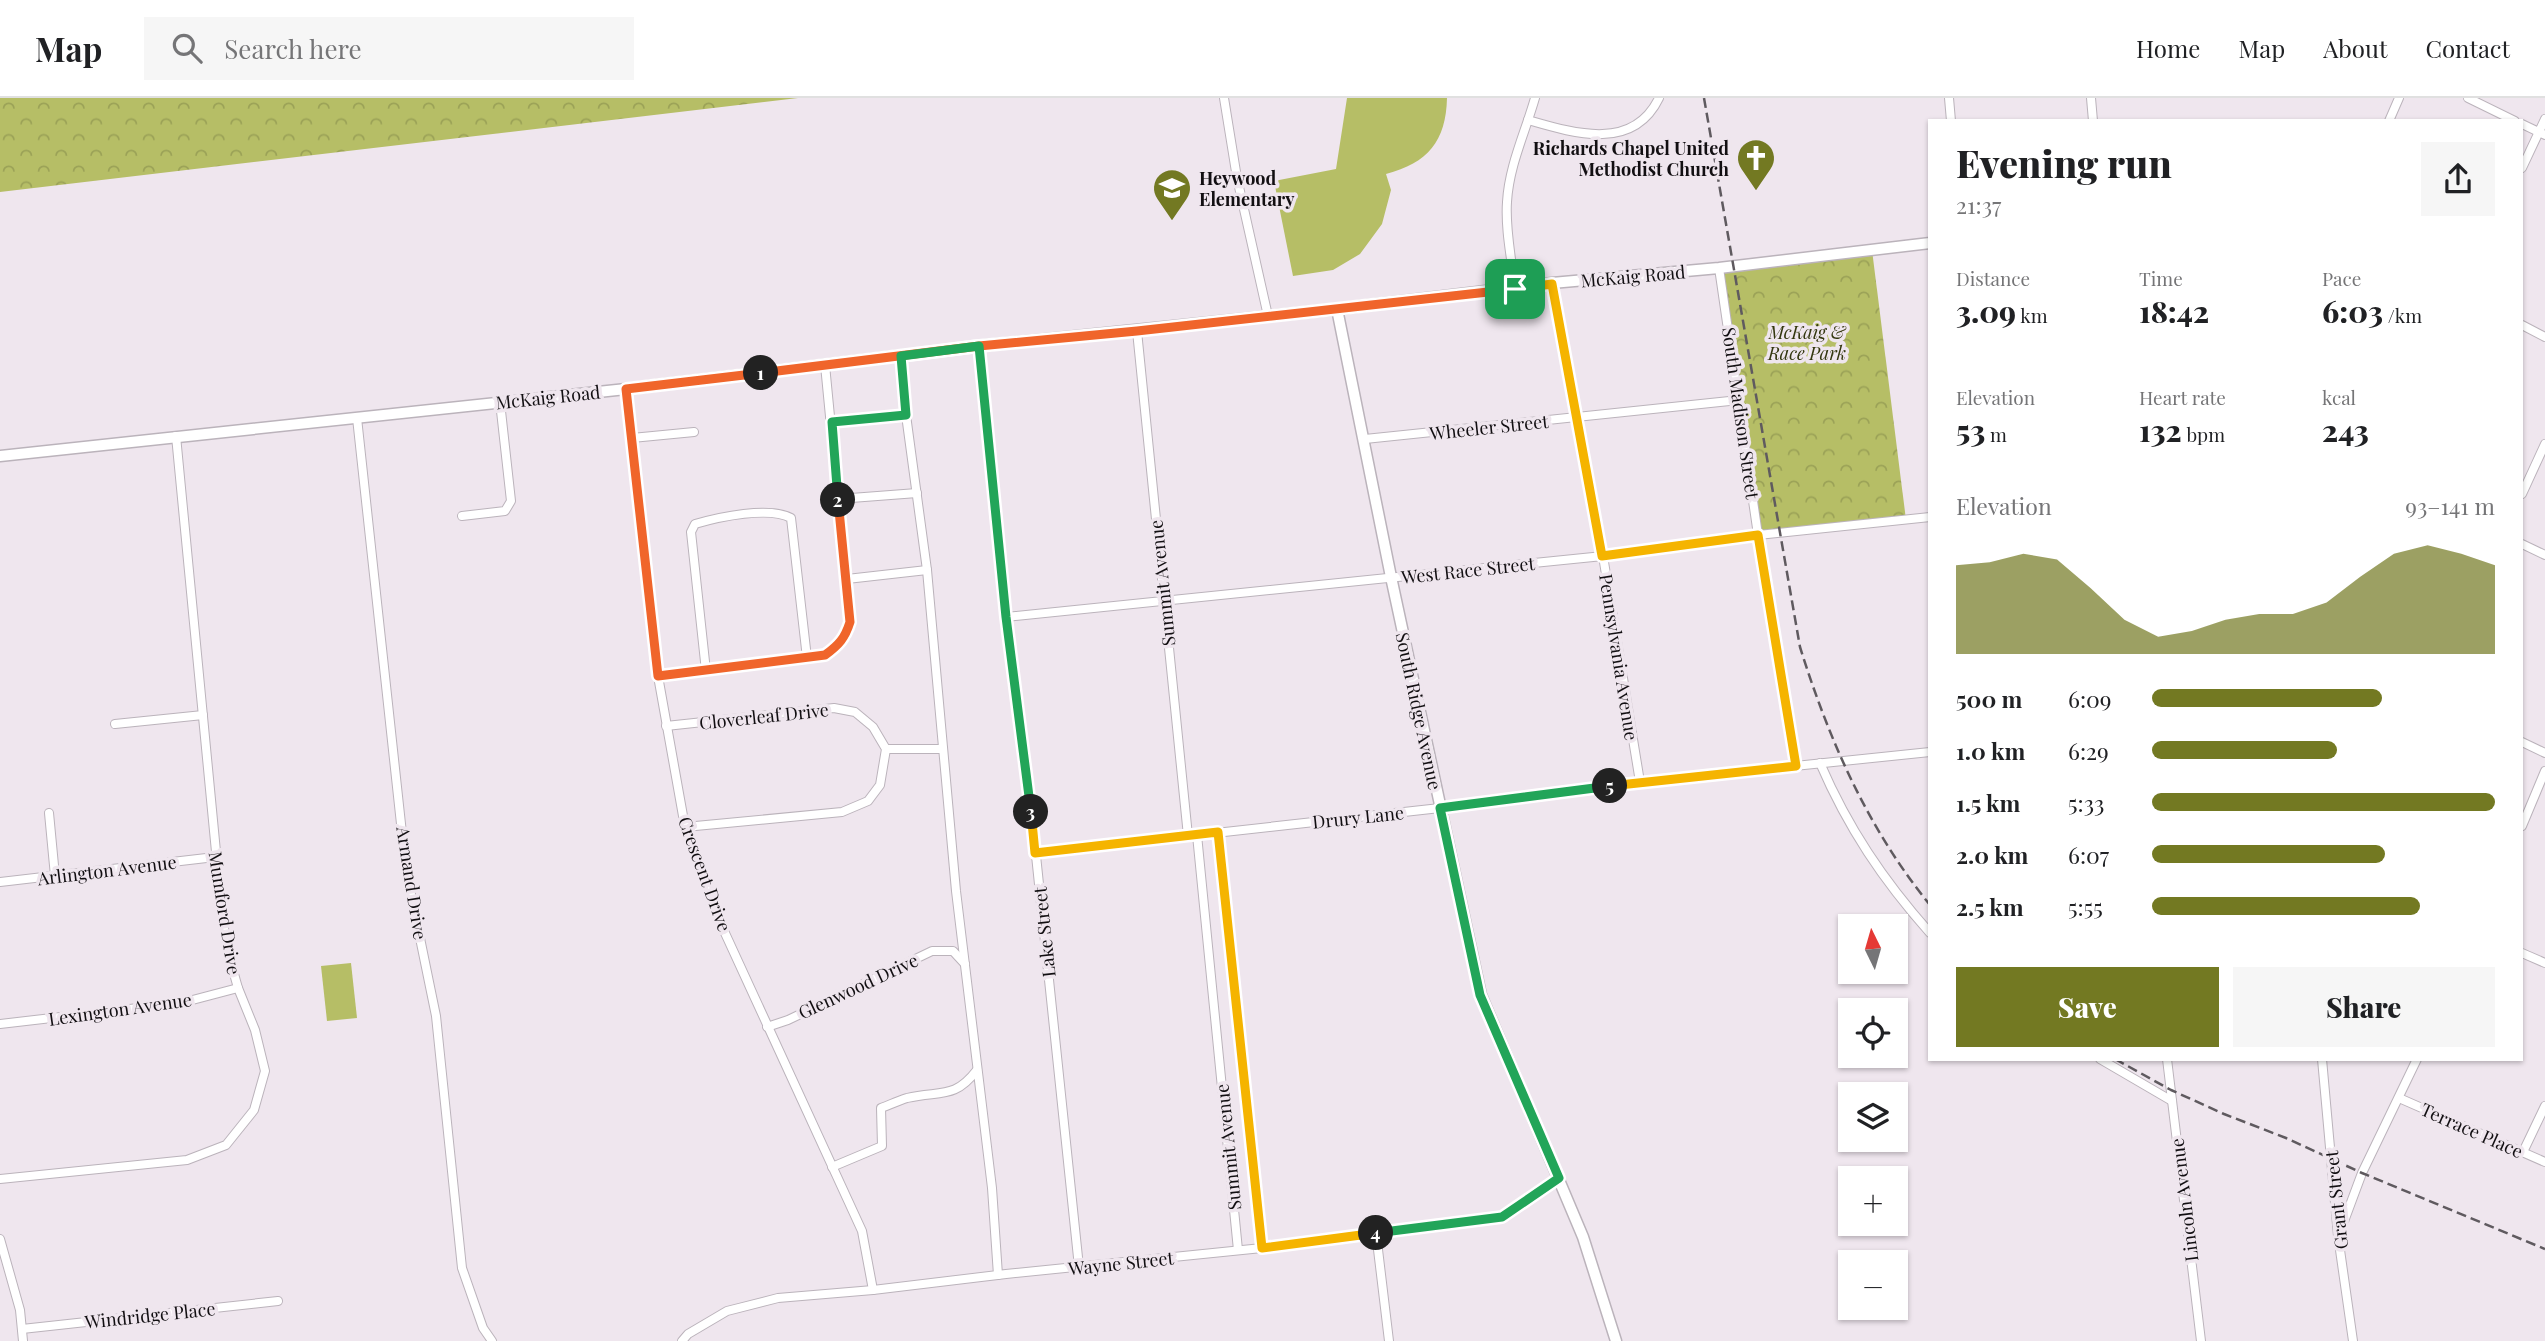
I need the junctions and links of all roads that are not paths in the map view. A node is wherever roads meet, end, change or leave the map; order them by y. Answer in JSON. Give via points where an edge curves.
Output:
{"nodes":[{"id":1,"x":1224,"y":98,"type":"edge"},
{"id":2,"x":1535,"y":98,"type":"edge"},
{"id":3,"x":1658,"y":98,"type":"edge"},
{"id":4,"x":1949,"y":98,"type":"edge"},
{"id":5,"x":2091,"y":98,"type":"edge"},
{"id":6,"x":2399,"y":98,"type":"edge"},
{"id":7,"x":2468,"y":98,"type":"edge"},
{"id":8,"x":1951,"y":119,"type":"edge"},
{"id":9,"x":2093,"y":119,"type":"edge"},
{"id":10,"x":2390,"y":119,"type":"edge"},
{"id":11,"x":2511,"y":119,"type":"edge"},
{"id":12,"x":2545,"y":119,"type":"edge"},
{"id":13,"x":1528,"y":120,"type":"junction"},
{"id":14,"x":2523,"y":124,"type":"edge"},
{"id":15,"x":2542,"y":134,"type":"edge"},
{"id":16,"x":2523,"y":166,"type":"edge"},
{"id":17,"x":1928,"y":243,"type":"edge"},
{"id":18,"x":1719,"y":268,"type":"junction"},
{"id":19,"x":1552,"y":284,"type":"junction"},
{"id":20,"x":1515,"y":289,"type":"junction"},
{"id":21,"x":1337,"y":309,"type":"junction"},
{"id":22,"x":1268,"y":316,"type":"junction"},
{"id":23,"x":2523,"y":326,"type":"edge"},
{"id":24,"x":1137,"y":331,"type":"junction"},
{"id":25,"x":2545,"y":337,"type":"edge"},
{"id":26,"x":979,"y":346,"type":"junction"},
{"id":27,"x":901,"y":356,"type":"junction"},
{"id":28,"x":825,"y":365,"type":"junction"},
{"id":29,"x":626,"y":389,"type":"junction"},
{"id":30,"x":500,"y":401,"type":"junction"},
{"id":31,"x":1739,"y":401,"type":"junction"},
{"id":32,"x":906,"y":415,"type":"junction"},
{"id":33,"x":357,"y":418,"type":"junction"},
{"id":34,"x":1577,"y":419,"type":"junction"},
{"id":35,"x":832,"y":422,"type":"junction"},
{"id":36,"x":694,"y":432,"type":"dead end"},
{"id":37,"x":176,"y":436,"type":"junction"},
{"id":38,"x":632,"y":438,"type":"junction"},
{"id":39,"x":1365,"y":439,"type":"junction"},
{"id":40,"x":2545,"y":444,"type":"edge"},
{"id":41,"x":0,"y":456,"type":"edge"},
{"id":42,"x":2523,"y":492,"type":"edge"},
{"id":43,"x":917,"y":493,"type":"junction"},
{"id":44,"x":838,"y":499,"type":"junction"},
{"id":45,"x":462,"y":516,"type":"dead end"},
{"id":46,"x":1928,"y":517,"type":"edge"},
{"id":47,"x":1758,"y":535,"type":"junction"},
{"id":48,"x":2523,"y":544,"type":"edge"},
{"id":49,"x":2545,"y":555,"type":"edge"},
{"id":50,"x":1602,"y":556,"type":"junction"},
{"id":51,"x":927,"y":569,"type":"junction"},
{"id":52,"x":1391,"y":578,"type":"junction"},
{"id":53,"x":847,"y":579,"type":"junction"},
{"id":54,"x":1164,"y":602,"type":"junction"},
{"id":55,"x":1006,"y":617,"type":"junction"},
{"id":56,"x":807,"y":658,"type":"junction"},
{"id":57,"x":706,"y":671,"type":"junction"},
{"id":58,"x":658,"y":676,"type":"junction"},
{"id":59,"x":203,"y":715,"type":"junction"},
{"id":60,"x":115,"y":724,"type":"dead end"},
{"id":61,"x":666,"y":726,"type":"junction"},
{"id":62,"x":2523,"y":743,"type":"edge"},
{"id":63,"x":886,"y":749,"type":"junction"},
{"id":64,"x":943,"y":749,"type":"junction"},
{"id":65,"x":1928,"y":752,"type":"edge"},
{"id":66,"x":2545,"y":753,"type":"edge"},
{"id":67,"x":1821,"y":763,"type":"junction"},
{"id":68,"x":1796,"y":766,"type":"junction"},
{"id":69,"x":2545,"y":771,"type":"edge"},
{"id":70,"x":1640,"y":782,"type":"junction"},
{"id":71,"x":1440,"y":808,"type":"junction"},
{"id":72,"x":49,"y":813,"type":"dead end"},
{"id":73,"x":2523,"y":824,"type":"edge"},
{"id":74,"x":685,"y":827,"type":"junction"},
{"id":75,"x":1218,"y":832,"type":"junction"},
{"id":76,"x":1192,"y":835,"type":"junction"},
{"id":77,"x":1035,"y":853,"type":"junction"},
{"id":78,"x":215,"y":857,"type":"junction"},
{"id":79,"x":55,"y":876,"type":"junction"},
{"id":80,"x":0,"y":882,"type":"edge"},
{"id":81,"x":1928,"y":931,"type":"edge"},
{"id":82,"x":2523,"y":953,"type":"edge"},
{"id":83,"x":2545,"y":963,"type":"edge"},
{"id":84,"x":965,"y":964,"type":"junction"},
{"id":85,"x":238,"y":988,"type":"junction"},
{"id":86,"x":0,"y":1024,"type":"edge"},
{"id":87,"x":767,"y":1027,"type":"junction"},
{"id":88,"x":2103,"y":1061,"type":"edge"},
{"id":89,"x":2167,"y":1061,"type":"edge"},
{"id":90,"x":2322,"y":1061,"type":"edge"},
{"id":91,"x":2416,"y":1061,"type":"edge"},
{"id":92,"x":977,"y":1070,"type":"junction"},
{"id":93,"x":2399,"y":1098,"type":"junction"},
{"id":94,"x":2172,"y":1101,"type":"junction"},
{"id":95,"x":2545,"y":1106,"type":"edge"},
{"id":96,"x":2523,"y":1152,"type":"junction"},
{"id":97,"x":2545,"y":1162,"type":"edge"},
{"id":98,"x":832,"y":1167,"type":"junction"},
{"id":99,"x":1559,"y":1178,"type":"junction"},
{"id":100,"x":0,"y":1179,"type":"edge"},
{"id":101,"x":1376,"y":1233,"type":"junction"},
{"id":102,"x":2339,"y":1236,"type":"junction"},
{"id":103,"x":0,"y":1239,"type":"edge"},
{"id":104,"x":1262,"y":1248,"type":"junction"},
{"id":105,"x":1238,"y":1251,"type":"junction"},
{"id":106,"x":1079,"y":1267,"type":"junction"},
{"id":107,"x":998,"y":1275,"type":"junction"},
{"id":108,"x":873,"y":1290,"type":"junction"},
{"id":109,"x":278,"y":1301,"type":"dead end"},
{"id":110,"x":22,"y":1329,"type":"junction"},
{"id":111,"x":23,"y":1341,"type":"edge"},
{"id":112,"x":492,"y":1341,"type":"edge"},
{"id":113,"x":682,"y":1341,"type":"edge"},
{"id":114,"x":1389,"y":1341,"type":"edge"},
{"id":115,"x":1616,"y":1341,"type":"edge"},
{"id":116,"x":2201,"y":1341,"type":"edge"},
{"id":117,"x":2353,"y":1341,"type":"edge"}],
"edges":[{"from":1,"to":22,"type":"street"},
{"from":2,"to":13,"type":"street"},
{"from":3,"to":13,"type":"street","via":[[1637,124],[1619,134],[1592,135]]},
{"from":4,"to":8,"type":"street"},
{"from":5,"to":9,"type":"street"},
{"from":6,"to":10,"type":"street"},
{"from":7,"to":11,"type":"street"},
{"from":12,"to":15,"type":"street"},
{"from":13,"to":20,"type":"street","via":[[1513,163],[1507,206]]},
{"from":14,"to":15,"type":"street"},
{"from":15,"to":16,"type":"street"},
{"from":17,"to":18,"type":"street","name":"McKaig Road"},
{"from":18,"to":19,"type":"street","name":"McKaig Road"},
{"from":18,"to":31,"type":"street","name":"South Madison Street"},
{"from":19,"to":20,"type":"street","name":"McKaig Road"},
{"from":19,"to":34,"type":"street","name":"Pennsylvania Avenue"},
{"from":20,"to":21,"type":"street","name":"McKaig Road"},
{"from":21,"to":22,"type":"street","name":"McKaig Road"},
{"from":21,"to":39,"type":"street","name":"South Ridge Avenue"},
{"from":22,"to":24,"type":"street","name":"McKaig Road"},
{"from":23,"to":25,"type":"street"},
{"from":24,"to":26,"type":"street","name":"McKaig Road"},
{"from":24,"to":54,"type":"street","name":"Summit Avenue"},
{"from":26,"to":27,"type":"street","name":"McKaig Road"},
{"from":26,"to":55,"type":"street","name":"Lake Street"},
{"from":27,"to":28,"type":"street","name":"McKaig Road"},
{"from":27,"to":32,"type":"street"},
{"from":28,"to":29,"type":"street","name":"McKaig Road"},
{"from":28,"to":35,"type":"street"},
{"from":29,"to":30,"type":"street","name":"McKaig Road"},
{"from":29,"to":38,"type":"street","name":"Crescent Drive"},
{"from":30,"to":33,"type":"street","name":"McKaig Road"},
{"from":30,"to":45,"type":"street","via":[[511,500],[505,511]]},
{"from":31,"to":34,"type":"street","name":"Wheeler Street"},
{"from":31,"to":47,"type":"street","name":"South Madison Street"},
{"from":32,"to":35,"type":"street"},
{"from":32,"to":43,"type":"street"},
{"from":33,"to":37,"type":"street","name":"McKaig Road"},
{"from":33,"to":112,"type":"street","name":"Armand Drive","via":[[406,870],[436,1016],[462,1268]]},
{"from":34,"to":39,"type":"street","name":"Wheeler Street"},
{"from":34,"to":50,"type":"street","name":"Pennsylvania Avenue"},
{"from":35,"to":44,"type":"street"},
{"from":36,"to":38,"type":"street"},
{"from":37,"to":41,"type":"street","name":"McKaig Road"},
{"from":37,"to":59,"type":"street","name":"Mumford Drive"},
{"from":38,"to":58,"type":"street","name":"Crescent Drive"},
{"from":39,"to":52,"type":"street","name":"South Ridge Avenue"},
{"from":40,"to":42,"type":"street"},
{"from":43,"to":44,"type":"street"},
{"from":43,"to":51,"type":"street"},
{"from":44,"to":53,"type":"street"},
{"from":46,"to":47,"type":"street","name":"West Race Street"},
{"from":47,"to":50,"type":"street","name":"West Race Street"},
{"from":47,"to":68,"type":"street","name":"South Madison Street"},
{"from":48,"to":49,"type":"street"},
{"from":50,"to":52,"type":"street","name":"West Race Street"},
{"from":50,"to":70,"type":"street","name":"Pennsylvania Avenue"},
{"from":51,"to":53,"type":"street"},
{"from":51,"to":64,"type":"street"},
{"from":52,"to":54,"type":"street","name":"West Race Street"},
{"from":52,"to":71,"type":"street","name":"South Ridge Avenue"},
{"from":53,"to":56,"type":"street","via":[[850,622],[846,636],[825,655]]},
{"from":54,"to":55,"type":"street","name":"West Race Street"},
{"from":54,"to":76,"type":"street","name":"Summit Avenue"},
{"from":55,"to":77,"type":"street","name":"Lake Street"},
{"from":56,"to":57,"type":"street"},
{"from":56,"to":57,"type":"street","via":[[791,518],[773,512],[710,519],[695,524],[691,532]]},
{"from":57,"to":58,"type":"street"},
{"from":58,"to":61,"type":"street","name":"Crescent Drive"},
{"from":59,"to":60,"type":"street"},
{"from":59,"to":78,"type":"street","name":"Mumford Drive"},
{"from":61,"to":63,"type":"street","name":"Cloverleaf Drive","via":[[834,708],[855,712],[873,727]]},
{"from":61,"to":74,"type":"street","name":"Crescent Drive"},
{"from":62,"to":66,"type":"street"},
{"from":63,"to":64,"type":"street"},
{"from":63,"to":74,"type":"street","via":[[880,785],[868,801],[842,812]]},
{"from":64,"to":84,"type":"street"},
{"from":65,"to":67,"type":"street","name":"Drury Lane"},
{"from":67,"to":68,"type":"street","name":"Drury Lane"},
{"from":67,"to":81,"type":"street","via":[[1862,844]]},
{"from":68,"to":70,"type":"street","name":"Drury Lane"},
{"from":69,"to":73,"type":"street"},
{"from":70,"to":71,"type":"street","name":"Drury Lane"},
{"from":71,"to":75,"type":"street","name":"Drury Lane"},
{"from":71,"to":99,"type":"street","name":"South Ridge Avenue","via":[[1480,995]]},
{"from":72,"to":79,"type":"street"},
{"from":74,"to":87,"type":"street","name":"Crescent Drive","via":[[719,920]]},
{"from":75,"to":76,"type":"street","name":"Drury Lane"},
{"from":75,"to":104,"type":"street","name":"Summit Avenue"},
{"from":76,"to":77,"type":"street","name":"Drury Lane"},
{"from":76,"to":105,"type":"street","name":"Summit Avenue"},
{"from":77,"to":106,"type":"street","name":"Lake Street"},
{"from":78,"to":79,"type":"street","name":"Arlington Avenue"},
{"from":78,"to":85,"type":"street","name":"Mumford Drive"},
{"from":79,"to":80,"type":"street","name":"Arlington Avenue"},
{"from":82,"to":83,"type":"street"},
{"from":84,"to":87,"type":"street","name":"Glenwood Drive","via":[[953,951],[932,951]]},
{"from":84,"to":92,"type":"street"},
{"from":85,"to":86,"type":"street","name":"Lexington Avenue","via":[[181,1003]]},
{"from":85,"to":100,"type":"street","name":"Mumford Drive","via":[[265,1071],[254,1110],[226,1145],[187,1160]]},
{"from":87,"to":98,"type":"street","name":"Crescent Drive"},
{"from":88,"to":94,"type":"street"},
{"from":89,"to":94,"type":"street","name":"Lincoln Avenue"},
{"from":90,"to":102,"type":"street","name":"Grant Street"},
{"from":91,"to":93,"type":"street"},
{"from":92,"to":98,"type":"street","via":[[955,1091],[907,1098],[881,1108],[882,1146]]},
{"from":92,"to":107,"type":"street"},
{"from":93,"to":96,"type":"street","name":"Terrace Place"},
{"from":93,"to":102,"type":"street","via":[[2362,1174]]},
{"from":94,"to":116,"type":"street","name":"Lincoln Avenue"},
{"from":95,"to":96,"type":"street"},
{"from":96,"to":97,"type":"street","name":"Terrace Place"},
{"from":98,"to":108,"type":"street","name":"Crescent Drive","via":[[862,1231]]},
{"from":99,"to":101,"type":"street","name":"Wayne Street","via":[[1502,1217]]},
{"from":99,"to":115,"type":"street","name":"South Ridge Avenue"},
{"from":101,"to":104,"type":"street","name":"Wayne Street"},
{"from":101,"to":114,"type":"street"},
{"from":102,"to":117,"type":"street","name":"Grant Street"},
{"from":103,"to":110,"type":"street"},
{"from":104,"to":105,"type":"street","name":"Wayne Street"},
{"from":105,"to":106,"type":"street","name":"Wayne Street"},
{"from":106,"to":107,"type":"street","name":"Wayne Street"},
{"from":107,"to":108,"type":"street","name":"Wayne Street"},
{"from":108,"to":113,"type":"street","name":"Wayne Street","via":[[778,1298],[727,1311]]},
{"from":109,"to":110,"type":"street","name":"Windridge Place"},
{"from":110,"to":111,"type":"street"}]}
